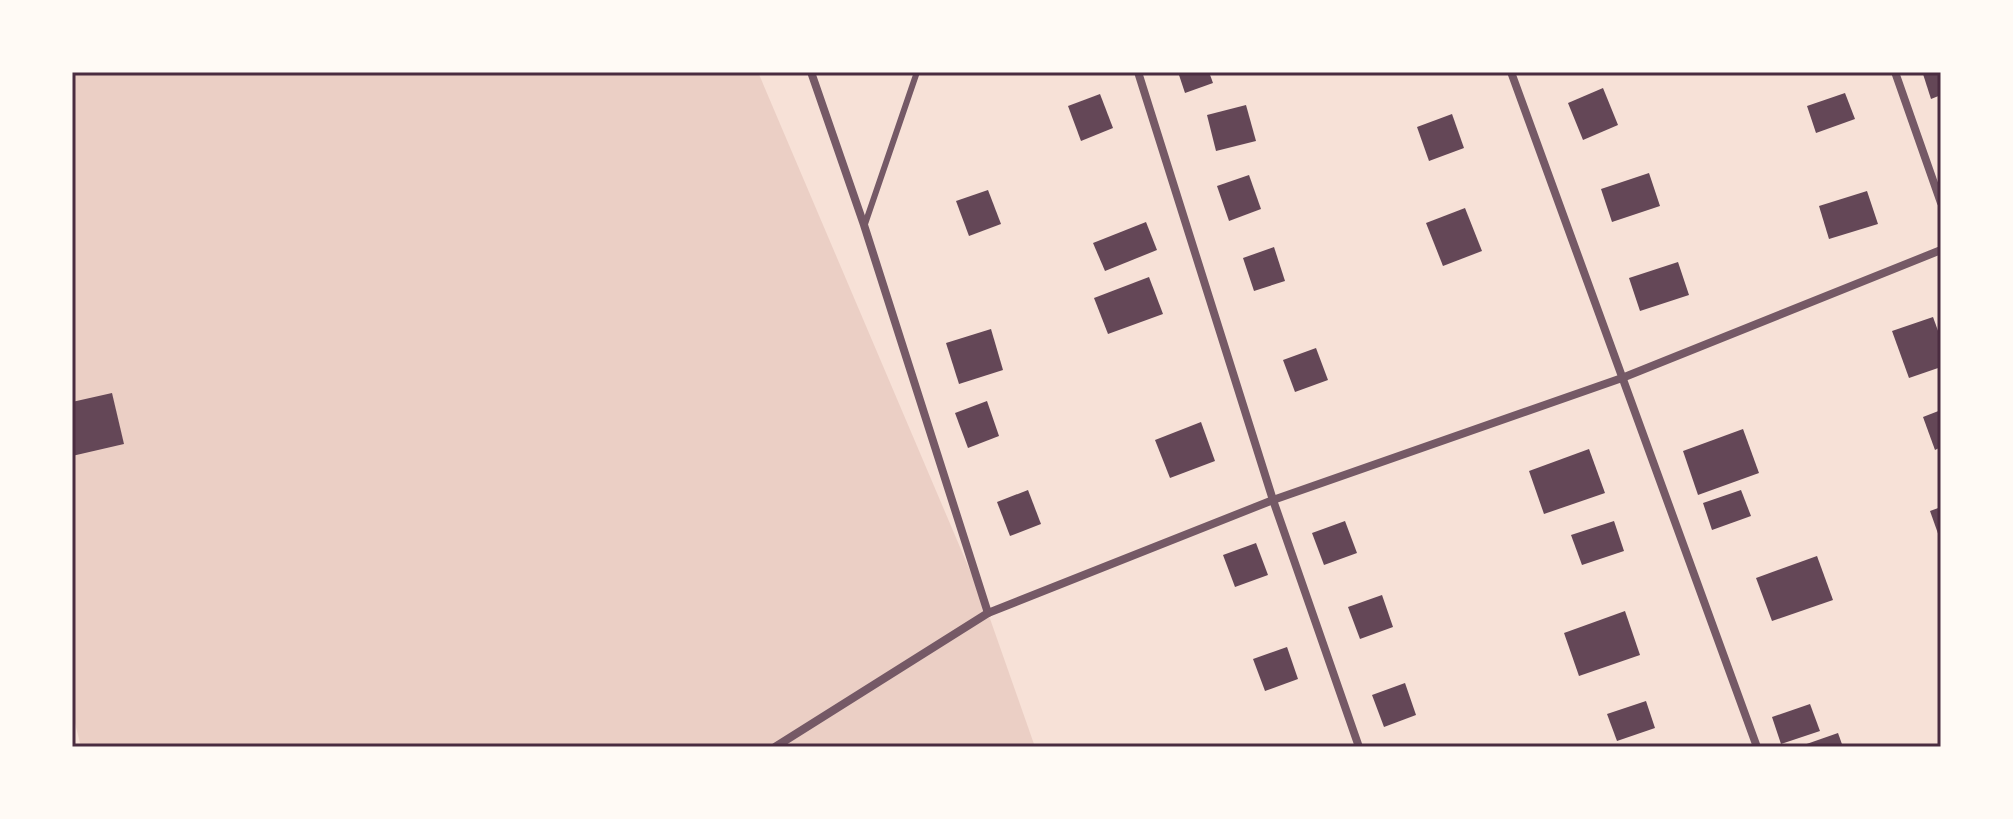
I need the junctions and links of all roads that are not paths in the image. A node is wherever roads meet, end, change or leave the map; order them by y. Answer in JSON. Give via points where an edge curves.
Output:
{"nodes":[{"id":1,"x":811,"y":72,"type":"edge"},
{"id":2,"x":917,"y":72,"type":"edge"},
{"id":3,"x":1138,"y":72,"type":"edge"},
{"id":4,"x":1511,"y":72,"type":"edge"},
{"id":5,"x":1895,"y":72,"type":"edge"},
{"id":6,"x":1941,"y":203,"type":"edge"},
{"id":7,"x":864,"y":225,"type":"junction"},
{"id":8,"x":1941,"y":250,"type":"edge"},
{"id":9,"x":1622,"y":378,"type":"junction"},
{"id":10,"x":1273,"y":500,"type":"junction"},
{"id":11,"x":988,"y":613,"type":"junction"},
{"id":12,"x":775,"y":747,"type":"edge"},
{"id":13,"x":1359,"y":747,"type":"edge"},
{"id":14,"x":1757,"y":747,"type":"edge"}],
"edges":[{"from":1,"to":7,"type":"street"},
{"from":2,"to":7,"type":"lane"},
{"from":3,"to":10,"type":"street"},
{"from":4,"to":9,"type":"street"},
{"from":5,"to":6,"type":"street"},
{"from":7,"to":11,"type":"street"},
{"from":8,"to":9,"type":"street"},
{"from":9,"to":10,"type":"street"},
{"from":9,"to":14,"type":"street"},
{"from":10,"to":11,"type":"street"},
{"from":10,"to":13,"type":"street"},
{"from":11,"to":12,"type":"street"}]}
